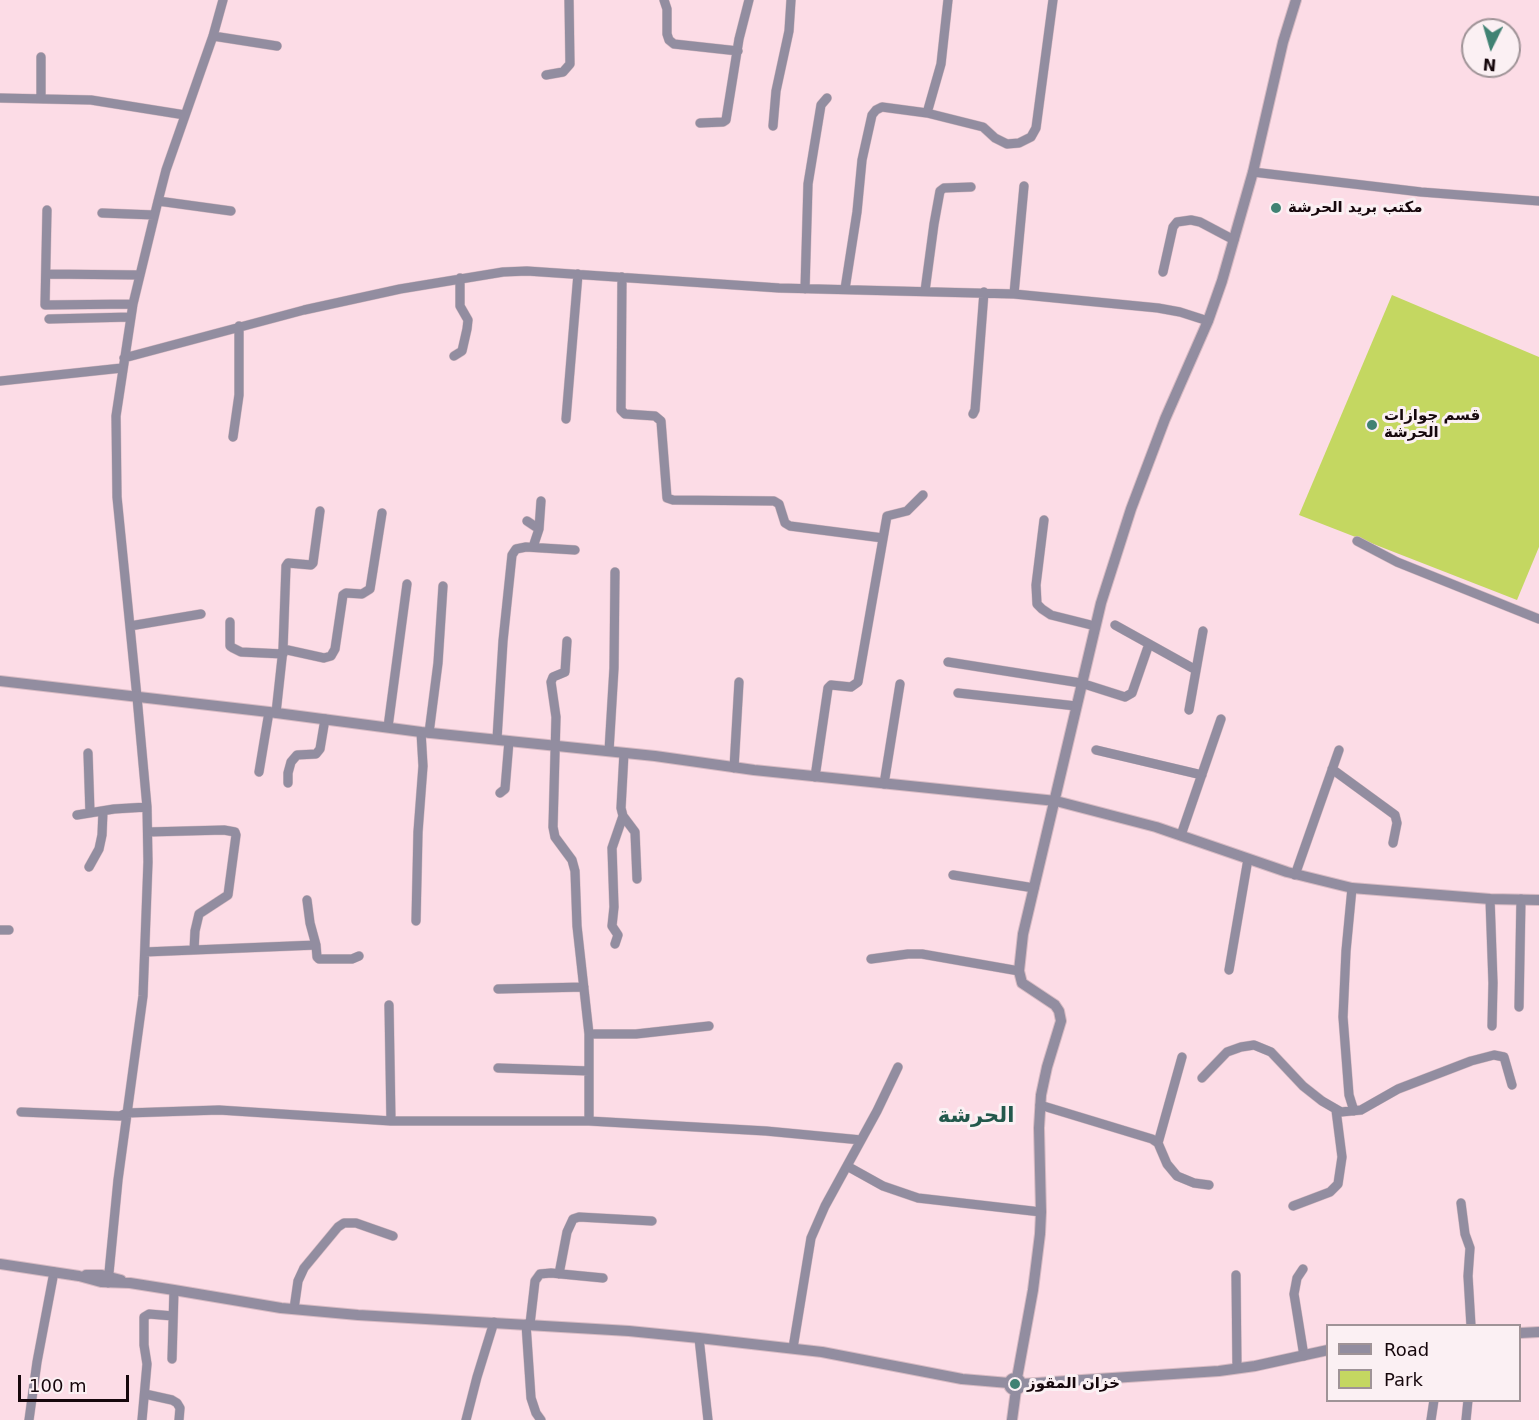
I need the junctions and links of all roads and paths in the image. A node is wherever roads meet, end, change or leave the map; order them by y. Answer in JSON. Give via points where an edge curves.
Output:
{"nodes":[{"id":1,"x":223,"y":0,"type":"edge"},
{"id":2,"x":569,"y":0,"type":"edge"},
{"id":3,"x":664,"y":0,"type":"edge"},
{"id":4,"x":749,"y":0,"type":"edge"},
{"id":5,"x":792,"y":0,"type":"edge"},
{"id":6,"x":948,"y":0,"type":"edge"},
{"id":7,"x":1053,"y":0,"type":"edge"},
{"id":8,"x":1296,"y":0,"type":"edge"},
{"id":9,"x":213,"y":36,"type":"junction"},
{"id":10,"x":277,"y":46,"type":"dead end"},
{"id":11,"x":738,"y":51,"type":"junction"},
{"id":12,"x":41,"y":57,"type":"dead end"},
{"id":13,"x":546,"y":75,"type":"dead end"},
{"id":14,"x":0,"y":98,"type":"edge"},
{"id":15,"x":41,"y":98,"type":"junction"},
{"id":16,"x":827,"y":98,"type":"dead end"},
{"id":17,"x":927,"y":113,"type":"junction"},
{"id":18,"x":185,"y":116,"type":"junction"},
{"id":19,"x":700,"y":123,"type":"dead end"},
{"id":20,"x":773,"y":126,"type":"dead end"},
{"id":21,"x":1253,"y":172,"type":"junction"},
{"id":22,"x":1024,"y":186,"type":"dead end"},
{"id":23,"x":971,"y":187,"type":"dead end"},
{"id":24,"x":158,"y":201,"type":"junction"},
{"id":25,"x":1539,"y":201,"type":"edge"},
{"id":26,"x":47,"y":210,"type":"dead end"},
{"id":27,"x":231,"y":211,"type":"dead end"},
{"id":28,"x":102,"y":213,"type":"dead end"},
{"id":29,"x":154,"y":215,"type":"junction"},
{"id":30,"x":1234,"y":240,"type":"junction"},
{"id":31,"x":1163,"y":272,"type":"dead end"},
{"id":32,"x":46,"y":274,"type":"junction"},
{"id":33,"x":578,"y":274,"type":"junction"},
{"id":34,"x":140,"y":275,"type":"junction"},
{"id":35,"x":622,"y":277,"type":"junction"},
{"id":36,"x":460,"y":278,"type":"junction"},
{"id":37,"x":806,"y":289,"type":"junction"},
{"id":38,"x":845,"y":289,"type":"junction"},
{"id":39,"x":925,"y":291,"type":"junction"},
{"id":40,"x":984,"y":292,"type":"junction"},
{"id":41,"x":1014,"y":294,"type":"junction"},
{"id":42,"x":133,"y":304,"type":"junction"},
{"id":43,"x":131,"y":317,"type":"junction"},
{"id":44,"x":49,"y":319,"type":"dead end"},
{"id":45,"x":1208,"y":321,"type":"junction"},
{"id":46,"x":239,"y":326,"type":"junction"},
{"id":47,"x":454,"y":356,"type":"dead end"},
{"id":48,"x":123,"y":363,"type":"junction"},
{"id":49,"x":0,"y":381,"type":"edge"},
{"id":50,"x":973,"y":414,"type":"dead end"},
{"id":51,"x":566,"y":419,"type":"dead end"},
{"id":52,"x":233,"y":437,"type":"dead end"},
{"id":53,"x":923,"y":495,"type":"dead end"},
{"id":54,"x":541,"y":501,"type":"dead end"},
{"id":55,"x":320,"y":512,"type":"dead end"},
{"id":56,"x":382,"y":513,"type":"dead end"},
{"id":57,"x":1044,"y":520,"type":"dead end"},
{"id":58,"x":526,"y":521,"type":"dead end"},
{"id":59,"x":539,"y":529,"type":"junction"},
{"id":60,"x":883,"y":538,"type":"junction"},
{"id":61,"x":1357,"y":541,"type":"dead end"},
{"id":62,"x":533,"y":547,"type":"junction"},
{"id":63,"x":575,"y":550,"type":"dead end"},
{"id":64,"x":615,"y":572,"type":"dead end"},
{"id":65,"x":407,"y":584,"type":"dead end"},
{"id":66,"x":443,"y":586,"type":"dead end"},
{"id":67,"x":201,"y":614,"type":"dead end"},
{"id":68,"x":1539,"y":619,"type":"edge"},
{"id":69,"x":230,"y":622,"type":"dead end"},
{"id":70,"x":1115,"y":625,"type":"dead end"},
{"id":71,"x":130,"y":626,"type":"junction"},
{"id":72,"x":1095,"y":626,"type":"junction"},
{"id":73,"x":1203,"y":632,"type":"dead end"},
{"id":74,"x":567,"y":641,"type":"dead end"},
{"id":75,"x":1149,"y":644,"type":"junction"},
{"id":76,"x":283,"y":652,"type":"junction"},
{"id":77,"x":948,"y":662,"type":"dead end"},
{"id":78,"x":1196,"y":670,"type":"junction"},
{"id":79,"x":0,"y":681,"type":"edge"},
{"id":80,"x":739,"y":682,"type":"dead end"},
{"id":81,"x":1082,"y":683,"type":"junction"},
{"id":82,"x":900,"y":684,"type":"dead end"},
{"id":83,"x":957,"y":693,"type":"dead end"},
{"id":84,"x":137,"y":697,"type":"junction"},
{"id":85,"x":1076,"y":706,"type":"junction"},
{"id":86,"x":1189,"y":710,"type":"dead end"},
{"id":87,"x":273,"y":713,"type":"junction"},
{"id":88,"x":325,"y":719,"type":"junction"},
{"id":89,"x":1221,"y":719,"type":"dead end"},
{"id":90,"x":388,"y":727,"type":"junction"},
{"id":91,"x":425,"y":733,"type":"junction"},
{"id":92,"x":497,"y":739,"type":"junction"},
{"id":93,"x":509,"y":741,"type":"junction"},
{"id":94,"x":556,"y":745,"type":"junction"},
{"id":95,"x":1096,"y":750,"type":"dead end"},
{"id":96,"x":1339,"y":750,"type":"dead end"},
{"id":97,"x":609,"y":751,"type":"junction"},
{"id":98,"x":88,"y":753,"type":"dead end"},
{"id":99,"x":624,"y":753,"type":"junction"},
{"id":100,"x":734,"y":768,"type":"junction"},
{"id":101,"x":1332,"y":769,"type":"junction"},
{"id":102,"x":259,"y":772,"type":"dead end"},
{"id":103,"x":1202,"y":775,"type":"junction"},
{"id":104,"x":815,"y":777,"type":"junction"},
{"id":105,"x":288,"y":783,"type":"dead end"},
{"id":106,"x":884,"y":784,"type":"junction"},
{"id":107,"x":500,"y":794,"type":"dead end"},
{"id":108,"x":1056,"y":801,"type":"junction"},
{"id":109,"x":147,"y":807,"type":"junction"},
{"id":110,"x":103,"y":811,"type":"junction"},
{"id":111,"x":90,"y":813,"type":"junction"},
{"id":112,"x":77,"y":815,"type":"dead end"},
{"id":113,"x":623,"y":816,"type":"junction"},
{"id":114,"x":148,"y":832,"type":"junction"},
{"id":115,"x":1181,"y":835,"type":"junction"},
{"id":116,"x":1393,"y":843,"type":"dead end"},
{"id":117,"x":1248,"y":859,"type":"junction"},
{"id":118,"x":89,"y":867,"type":"dead end"},
{"id":119,"x":953,"y":875,"type":"dead end"},
{"id":120,"x":1295,"y":875,"type":"junction"},
{"id":121,"x":637,"y":879,"type":"dead end"},
{"id":122,"x":1034,"y":888,"type":"junction"},
{"id":123,"x":1352,"y":888,"type":"junction"},
{"id":124,"x":1521,"y":898,"type":"junction"},
{"id":125,"x":1490,"y":899,"type":"junction"},
{"id":126,"x":307,"y":900,"type":"dead end"},
{"id":127,"x":1539,"y":900,"type":"edge"},
{"id":128,"x":416,"y":921,"type":"dead end"},
{"id":129,"x":615,"y":944,"type":"dead end"},
{"id":130,"x":316,"y":945,"type":"junction"},
{"id":131,"x":194,"y":950,"type":"junction"},
{"id":132,"x":146,"y":952,"type":"junction"},
{"id":133,"x":359,"y":956,"type":"dead end"},
{"id":134,"x":871,"y":959,"type":"dead end"},
{"id":135,"x":1229,"y":970,"type":"dead end"},
{"id":136,"x":1019,"y":971,"type":"junction"},
{"id":137,"x":584,"y":987,"type":"junction"},
{"id":138,"x":498,"y":989,"type":"dead end"},
{"id":139,"x":389,"y":1005,"type":"dead end"},
{"id":140,"x":1519,"y":1007,"type":"dead end"},
{"id":141,"x":709,"y":1026,"type":"dead end"},
{"id":142,"x":1492,"y":1026,"type":"dead end"},
{"id":143,"x":589,"y":1034,"type":"junction"},
{"id":144,"x":1182,"y":1057,"type":"dead end"},
{"id":145,"x":898,"y":1067,"type":"dead end"},
{"id":146,"x":498,"y":1068,"type":"dead end"},
{"id":147,"x":589,"y":1071,"type":"junction"},
{"id":148,"x":1203,"y":1078,"type":"dead end"},
{"id":149,"x":1512,"y":1085,"type":"dead end"},
{"id":150,"x":1040,"y":1105,"type":"junction"},
{"id":151,"x":1336,"y":1110,"type":"junction"},
{"id":152,"x":1354,"y":1111,"type":"junction"},
{"id":153,"x":21,"y":1112,"type":"dead end"},
{"id":154,"x":127,"y":1113,"type":"junction"},
{"id":155,"x":391,"y":1121,"type":"junction"},
{"id":156,"x":589,"y":1121,"type":"junction"},
{"id":157,"x":861,"y":1140,"type":"junction"},
{"id":158,"x":1158,"y":1143,"type":"junction"},
{"id":159,"x":847,"y":1166,"type":"junction"},
{"id":160,"x":1209,"y":1185,"type":"dead end"},
{"id":161,"x":1461,"y":1203,"type":"dead end"},
{"id":162,"x":1293,"y":1206,"type":"dead end"},
{"id":163,"x":1041,"y":1212,"type":"junction"},
{"id":164,"x":652,"y":1221,"type":"dead end"},
{"id":165,"x":393,"y":1236,"type":"dead end"},
{"id":166,"x":0,"y":1264,"type":"edge"},
{"id":167,"x":1303,"y":1269,"type":"dead end"},
{"id":168,"x":54,"y":1272,"type":"junction"},
{"id":169,"x":559,"y":1274,"type":"junction"},
{"id":170,"x":1236,"y":1275,"type":"dead end"},
{"id":171,"x":603,"y":1278,"type":"dead end"},
{"id":172,"x":105,"y":1279,"type":"junction"},
{"id":173,"x":174,"y":1290,"type":"junction"},
{"id":174,"x":294,"y":1309,"type":"junction"},
{"id":175,"x":172,"y":1316,"type":"junction"},
{"id":176,"x":495,"y":1322,"type":"junction"},
{"id":177,"x":528,"y":1324,"type":"junction"},
{"id":178,"x":1471,"y":1324,"type":"edge"},
{"id":179,"x":1539,"y":1332,"type":"edge"},
{"id":180,"x":1521,"y":1333,"type":"edge"},
{"id":181,"x":699,"y":1338,"type":"junction"},
{"id":182,"x":793,"y":1348,"type":"junction"},
{"id":183,"x":1326,"y":1350,"type":"edge"},
{"id":184,"x":1304,"y":1356,"type":"junction"},
{"id":185,"x":172,"y":1359,"type":"dead end"},
{"id":186,"x":1237,"y":1368,"type":"junction"},
{"id":187,"x":1016,"y":1384,"type":"junction"},
{"id":188,"x":145,"y":1394,"type":"junction"},
{"id":189,"x":1434,"y":1402,"type":"edge"},
{"id":190,"x":1468,"y":1402,"type":"edge"},
{"id":191,"x":29,"y":1420,"type":"edge"},
{"id":192,"x":142,"y":1420,"type":"edge"},
{"id":193,"x":179,"y":1420,"type":"edge"},
{"id":194,"x":466,"y":1420,"type":"edge"},
{"id":195,"x":542,"y":1420,"type":"edge"},
{"id":196,"x":708,"y":1420,"type":"edge"},
{"id":197,"x":1012,"y":1420,"type":"edge"},
{"id":198,"x":1431,"y":1420,"type":"edge"},
{"id":199,"x":1466,"y":1420,"type":"edge"}],
"edges":[{"from":1,"to":9,"type":"street"},
{"from":2,"to":13,"type":"street","via":[[570,64],[563,72]]},
{"from":3,"to":11,"type":"street","via":[[667,34],[674,44]]},
{"from":4,"to":11,"type":"street"},
{"from":5,"to":20,"type":"street"},
{"from":6,"to":17,"type":"street","via":[[941,64]]},
{"from":7,"to":17,"type":"street","via":[[1032,137],[1007,144],[983,127]]},
{"from":8,"to":21,"type":"street"},
{"from":9,"to":10,"type":"street"},
{"from":9,"to":18,"type":"street"},
{"from":11,"to":19,"type":"street","via":[[726,120]]},
{"from":12,"to":15,"type":"street"},
{"from":14,"to":15,"type":"street"},
{"from":15,"to":18,"type":"street","via":[[91,100]]},
{"from":16,"to":37,"type":"street","via":[[821,105],[808,184]]},
{"from":17,"to":38,"type":"street","via":[[882,107],[872,115]]},
{"from":18,"to":24,"type":"street"},
{"from":21,"to":25,"type":"street"},
{"from":21,"to":30,"type":"street"},
{"from":22,"to":41,"type":"street"},
{"from":23,"to":39,"type":"street","via":[[940,191]]},
{"from":24,"to":27,"type":"street"},
{"from":24,"to":29,"type":"street"},
{"from":26,"to":32,"type":"street"},
{"from":28,"to":29,"type":"street"},
{"from":29,"to":34,"type":"street"},
{"from":30,"to":31,"type":"street","via":[[1200,222],[1177,222]]},
{"from":30,"to":45,"type":"street"},
{"from":32,"to":34,"type":"street"},
{"from":32,"to":42,"type":"street","via":[[46,306]]},
{"from":33,"to":35,"type":"street"},
{"from":33,"to":36,"type":"street","via":[[503,272]]},
{"from":33,"to":51,"type":"street"},
{"from":34,"to":42,"type":"street"},
{"from":35,"to":37,"type":"street"},
{"from":35,"to":60,"type":"street","via":[[621,410],[661,421],[667,498],[774,501],[790,526]]},
{"from":36,"to":46,"type":"street"},
{"from":36,"to":47,"type":"street","via":[[460,306],[468,320],[462,351]]},
{"from":37,"to":38,"type":"street"},
{"from":38,"to":39,"type":"street"},
{"from":39,"to":40,"type":"street"},
{"from":40,"to":41,"type":"street"},
{"from":40,"to":50,"type":"street"},
{"from":41,"to":45,"type":"street","via":[[1158,308]]},
{"from":42,"to":43,"type":"street"},
{"from":43,"to":44,"type":"street"},
{"from":43,"to":48,"type":"street"},
{"from":45,"to":72,"type":"street","via":[[1142,481]]},
{"from":46,"to":48,"type":"street"},
{"from":46,"to":52,"type":"street","via":[[240,395]]},
{"from":48,"to":49,"type":"street"},
{"from":48,"to":71,"type":"street","via":[[116,416],[116,467]]},
{"from":53,"to":60,"type":"street","via":[[907,511],[887,516]]},
{"from":54,"to":59,"type":"street"},
{"from":55,"to":76,"type":"street","via":[[313,563],[286,566]]},
{"from":56,"to":76,"type":"street","via":[[370,589],[343,595],[334,653],[324,658]]},
{"from":57,"to":72,"type":"street","via":[[1037,604],[1051,615]]},
{"from":58,"to":59,"type":"street"},
{"from":59,"to":62,"type":"street"},
{"from":60,"to":104,"type":"street","via":[[858,682],[852,687],[828,687]]},
{"from":61,"to":68,"type":"street","via":[[1397,562]]},
{"from":62,"to":63,"type":"street"},
{"from":62,"to":92,"type":"street","via":[[516,549],[511,559]]},
{"from":64,"to":97,"type":"street"},
{"from":65,"to":90,"type":"street"},
{"from":66,"to":91,"type":"street","via":[[438,663]]},
{"from":67,"to":71,"type":"street"},
{"from":69,"to":76,"type":"street","via":[[233,648],[241,652]]},
{"from":70,"to":75,"type":"street"},
{"from":71,"to":84,"type":"street"},
{"from":72,"to":81,"type":"street"},
{"from":73,"to":78,"type":"street"},
{"from":74,"to":94,"type":"street","via":[[564,672],[551,682]]},
{"from":75,"to":78,"type":"street"},
{"from":75,"to":81,"type":"street","via":[[1129,696],[1117,696]]},
{"from":76,"to":87,"type":"street"},
{"from":77,"to":81,"type":"street"},
{"from":78,"to":86,"type":"street"},
{"from":79,"to":84,"type":"street"},
{"from":80,"to":100,"type":"street"},
{"from":81,"to":85,"type":"street"},
{"from":82,"to":106,"type":"street"},
{"from":83,"to":85,"type":"street"},
{"from":84,"to":87,"type":"street"},
{"from":84,"to":109,"type":"street"},
{"from":85,"to":108,"type":"street"},
{"from":87,"to":88,"type":"street"},
{"from":87,"to":102,"type":"street"},
{"from":88,"to":90,"type":"street"},
{"from":88,"to":105,"type":"street","via":[[320,749],[316,754],[297,755],[291,762]]},
{"from":89,"to":103,"type":"street"},
{"from":90,"to":91,"type":"street"},
{"from":91,"to":92,"type":"street"},
{"from":91,"to":128,"type":"street"},
{"from":92,"to":93,"type":"street"},
{"from":93,"to":94,"type":"street"},
{"from":93,"to":107,"type":"street","via":[[505,789]]},
{"from":94,"to":97,"type":"street"},
{"from":94,"to":137,"type":"street","via":[[553,830],[574,865]]},
{"from":95,"to":103,"type":"street"},
{"from":96,"to":101,"type":"street"},
{"from":97,"to":99,"type":"street"},
{"from":98,"to":111,"type":"street"},
{"from":99,"to":100,"type":"street"},
{"from":99,"to":113,"type":"street"},
{"from":100,"to":104,"type":"street"},
{"from":101,"to":116,"type":"street","via":[[1395,815]]},
{"from":101,"to":120,"type":"street"},
{"from":103,"to":115,"type":"street"},
{"from":104,"to":106,"type":"street"},
{"from":106,"to":108,"type":"street"},
{"from":108,"to":115,"type":"street"},
{"from":108,"to":122,"type":"street"},
{"from":109,"to":110,"type":"street"},
{"from":109,"to":114,"type":"street"},
{"from":110,"to":111,"type":"street"},
{"from":110,"to":118,"type":"street","via":[[99,849]]},
{"from":111,"to":112,"type":"street"},
{"from":113,"to":121,"type":"street","via":[[635,832]]},
{"from":113,"to":129,"type":"street","via":[[612,848],[612,926],[618,935]]},
{"from":114,"to":131,"type":"street","via":[[235,831],[228,895],[199,914]]},
{"from":114,"to":132,"type":"street"},
{"from":115,"to":117,"type":"street"},
{"from":117,"to":120,"type":"street"},
{"from":117,"to":135,"type":"street"},
{"from":119,"to":122,"type":"street"},
{"from":120,"to":123,"type":"street"},
{"from":122,"to":136,"type":"street"},
{"from":123,"to":125,"type":"street"},
{"from":123,"to":152,"type":"street","via":[[1343,1017],[1349,1095]]},
{"from":124,"to":125,"type":"street"},
{"from":124,"to":127,"type":"street"},
{"from":124,"to":140,"type":"street"},
{"from":125,"to":142,"type":"street"},
{"from":126,"to":130,"type":"street"},
{"from":130,"to":131,"type":"street"},
{"from":130,"to":133,"type":"street","via":[[319,959]]},
{"from":131,"to":132,"type":"street"},
{"from":132,"to":154,"type":"street"},
{"from":134,"to":136,"type":"street","via":[[922,954]]},
{"from":136,"to":150,"type":"street","via":[[1022,983],[1055,1005],[1061,1016]]},
{"from":137,"to":138,"type":"street"},
{"from":137,"to":143,"type":"street"},
{"from":139,"to":155,"type":"street"},
{"from":141,"to":143,"type":"street","via":[[636,1034]]},
{"from":143,"to":147,"type":"street"},
{"from":144,"to":158,"type":"street"},
{"from":145,"to":157,"type":"street"},
{"from":146,"to":147,"type":"street"},
{"from":147,"to":156,"type":"street"},
{"from":148,"to":151,"type":"street","via":[[1227,1052],[1259,1046],[1271,1052],[1304,1086]]},
{"from":149,"to":152,"type":"street","via":[[1504,1057],[1494,1055],[1398,1089]]},
{"from":150,"to":158,"type":"street"},
{"from":150,"to":163,"type":"street"},
{"from":151,"to":152,"type":"street"},
{"from":151,"to":162,"type":"street","via":[[1342,1157],[1338,1184],[1330,1192]]},
{"from":153,"to":154,"type":"street","via":[[117,1116]]},
{"from":154,"to":155,"type":"street","via":[[219,1110]]},
{"from":154,"to":172,"type":"street"},
{"from":155,"to":156,"type":"street"},
{"from":156,"to":157,"type":"street"},
{"from":157,"to":159,"type":"street"},
{"from":158,"to":160,"type":"street","via":[[1177,1176]]},
{"from":159,"to":163,"type":"street","via":[[883,1186],[918,1198]]},
{"from":159,"to":182,"type":"street","via":[[811,1238]]},
{"from":161,"to":178,"type":"street","via":[[1470,1248]]},
{"from":163,"to":187,"type":"street","via":[[1036,1272]]},
{"from":164,"to":169,"type":"street","via":[[573,1219]]},
{"from":165,"to":174,"type":"street","via":[[356,1223],[338,1227],[304,1268]]},
{"from":166,"to":168,"type":"street"},
{"from":167,"to":184,"type":"street","via":[[1294,1294]]},
{"from":168,"to":172,"type":"street"},
{"from":168,"to":191,"type":"street"},
{"from":169,"to":171,"type":"street"},
{"from":169,"to":177,"type":"street","via":[[544,1273],[537,1277]]},
{"from":170,"to":186,"type":"street"},
{"from":172,"to":173,"type":"street"},
{"from":173,"to":174,"type":"street"},
{"from":173,"to":175,"type":"street"},
{"from":174,"to":176,"type":"street"},
{"from":175,"to":185,"type":"street"},
{"from":175,"to":188,"type":"street","via":[[144,1317]]},
{"from":176,"to":177,"type":"street"},
{"from":176,"to":194,"type":"street"},
{"from":177,"to":181,"type":"street"},
{"from":177,"to":195,"type":"street","via":[[531,1398]]},
{"from":179,"to":180,"type":"street"},
{"from":181,"to":182,"type":"street"},
{"from":181,"to":196,"type":"street"},
{"from":182,"to":187,"type":"street","via":[[970,1380]]},
{"from":183,"to":184,"type":"street"},
{"from":184,"to":186,"type":"street"},
{"from":186,"to":187,"type":"street"},
{"from":187,"to":197,"type":"street"},
{"from":188,"to":192,"type":"street"},
{"from":188,"to":193,"type":"street","via":[[177,1403]]},
{"from":189,"to":198,"type":"street"},
{"from":190,"to":199,"type":"street"}]}
